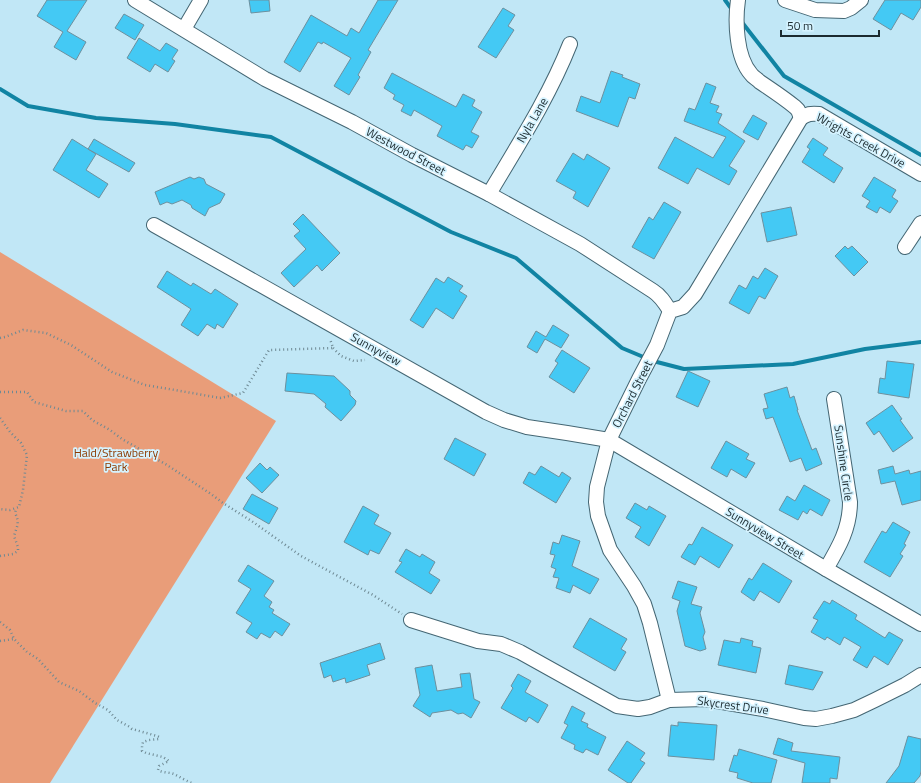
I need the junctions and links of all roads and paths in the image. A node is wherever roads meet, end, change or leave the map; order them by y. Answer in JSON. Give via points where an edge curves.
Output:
{"nodes":[{"id":1,"x":135,"y":0,"type":"edge"},
{"id":2,"x":201,"y":0,"type":"edge"},
{"id":3,"x":738,"y":0,"type":"edge"},
{"id":4,"x":785,"y":0,"type":"edge"},
{"id":5,"x":861,"y":0,"type":"edge"},
{"id":6,"x":184,"y":29,"type":"junction"},
{"id":7,"x":570,"y":44,"type":"dead end"},
{"id":8,"x":801,"y":118,"type":"junction"},
{"id":9,"x":921,"y":174,"type":"edge"},
{"id":10,"x":489,"y":194,"type":"junction"},
{"id":11,"x":921,"y":223,"type":"edge"},
{"id":12,"x":154,"y":225,"type":"dead end"},
{"id":13,"x":905,"y":247,"type":"dead end"},
{"id":14,"x":670,"y":311,"type":"junction"},
{"id":15,"x":332,"y":324,"type":"junction"},
{"id":16,"x":0,"y":338,"type":"edge"},
{"id":17,"x":0,"y":392,"type":"edge"},
{"id":18,"x":834,"y":399,"type":"dead end"},
{"id":19,"x":0,"y":418,"type":"edge"},
{"id":20,"x":609,"y":440,"type":"junction"},
{"id":21,"x":16,"y":508,"type":"junction"},
{"id":22,"x":0,"y":509,"type":"edge"},
{"id":23,"x":0,"y":556,"type":"edge"},
{"id":24,"x":826,"y":569,"type":"junction"},
{"id":25,"x":411,"y":620,"type":"joint"},
{"id":26,"x":0,"y":622,"type":"edge"},
{"id":27,"x":921,"y":624,"type":"edge"},
{"id":28,"x":14,"y":639,"type":"junction"},
{"id":29,"x":0,"y":641,"type":"edge"},
{"id":30,"x":921,"y":675,"type":"edge"},
{"id":31,"x":668,"y":700,"type":"junction"},
{"id":32,"x":192,"y":783,"type":"edge"}],
"edges":[{"from":1,"to":6,"type":"street","name":"Westwood Street"},
{"from":2,"to":6,"type":"street"},
{"from":3,"to":8,"type":"street","via":[[736,26],[745,66],[751,75],[795,107]]},
{"from":4,"to":5,"type":"street","via":[[815,10],[844,11]]},
{"from":6,"to":10,"type":"street","name":"Westwood Street","via":[[265,78]]},
{"from":7,"to":10,"type":"street","name":"Nyla Lane","via":[[545,98]]},
{"from":8,"to":9,"type":"street","name":"Wrights Creek Drive","via":[[807,114],[818,114]]},
{"from":8,"to":14,"type":"street","via":[[695,294],[683,307]]},
{"from":10,"to":14,"type":"street","name":"Westwood Street","via":[[580,244],[653,291],[666,303]]},
{"from":11,"to":13,"type":"street"},
{"from":12,"to":15,"type":"street","name":"Sunnyview"},
{"from":14,"to":20,"type":"street","name":"Orchard Street","via":[[657,345]]},
{"from":15,"to":16,"type":"path","via":[[330,337],[333,348],[269,350],[243,393],[220,398],[145,386],[112,372],[71,344],[46,333],[23,330]]},
{"from":15,"to":20,"type":"street","name":"Sunnyview","via":[[504,420],[527,427]]},
{"from":17,"to":25,"type":"path","via":[[27,392],[34,402],[82,411],[92,420],[211,494],[301,556],[373,595]]},
{"from":18,"to":24,"type":"street","name":"Sunshine Circle","via":[[850,514],[838,550]]},
{"from":19,"to":21,"type":"path","via":[[27,455],[19,507]]},
{"from":20,"to":24,"type":"street","name":"Sunnyview Street"},
{"from":20,"to":31,"type":"street","name":"Orchard Street","via":[[596,487],[598,516],[610,550],[644,604]]},
{"from":21,"to":22,"type":"path"},
{"from":21,"to":23,"type":"path","via":[[18,519],[14,536],[18,551]]},
{"from":24,"to":27,"type":"street","name":"Sunnyview Street"},
{"from":25,"to":31,"type":"street","name":"Skycrest Drive","via":[[478,641],[501,644],[617,706],[650,707]]},
{"from":26,"to":28,"type":"path","via":[[10,630]]},
{"from":28,"to":29,"type":"path"},
{"from":28,"to":32,"type":"path","via":[[38,659],[59,682],[108,710],[117,720],[132,729],[159,737],[143,742],[142,750],[163,757],[169,762],[159,766],[160,772],[175,775]]},
{"from":30,"to":31,"type":"street","name":"Skycrest Drive","via":[[854,710],[816,719],[705,699]]}]}
